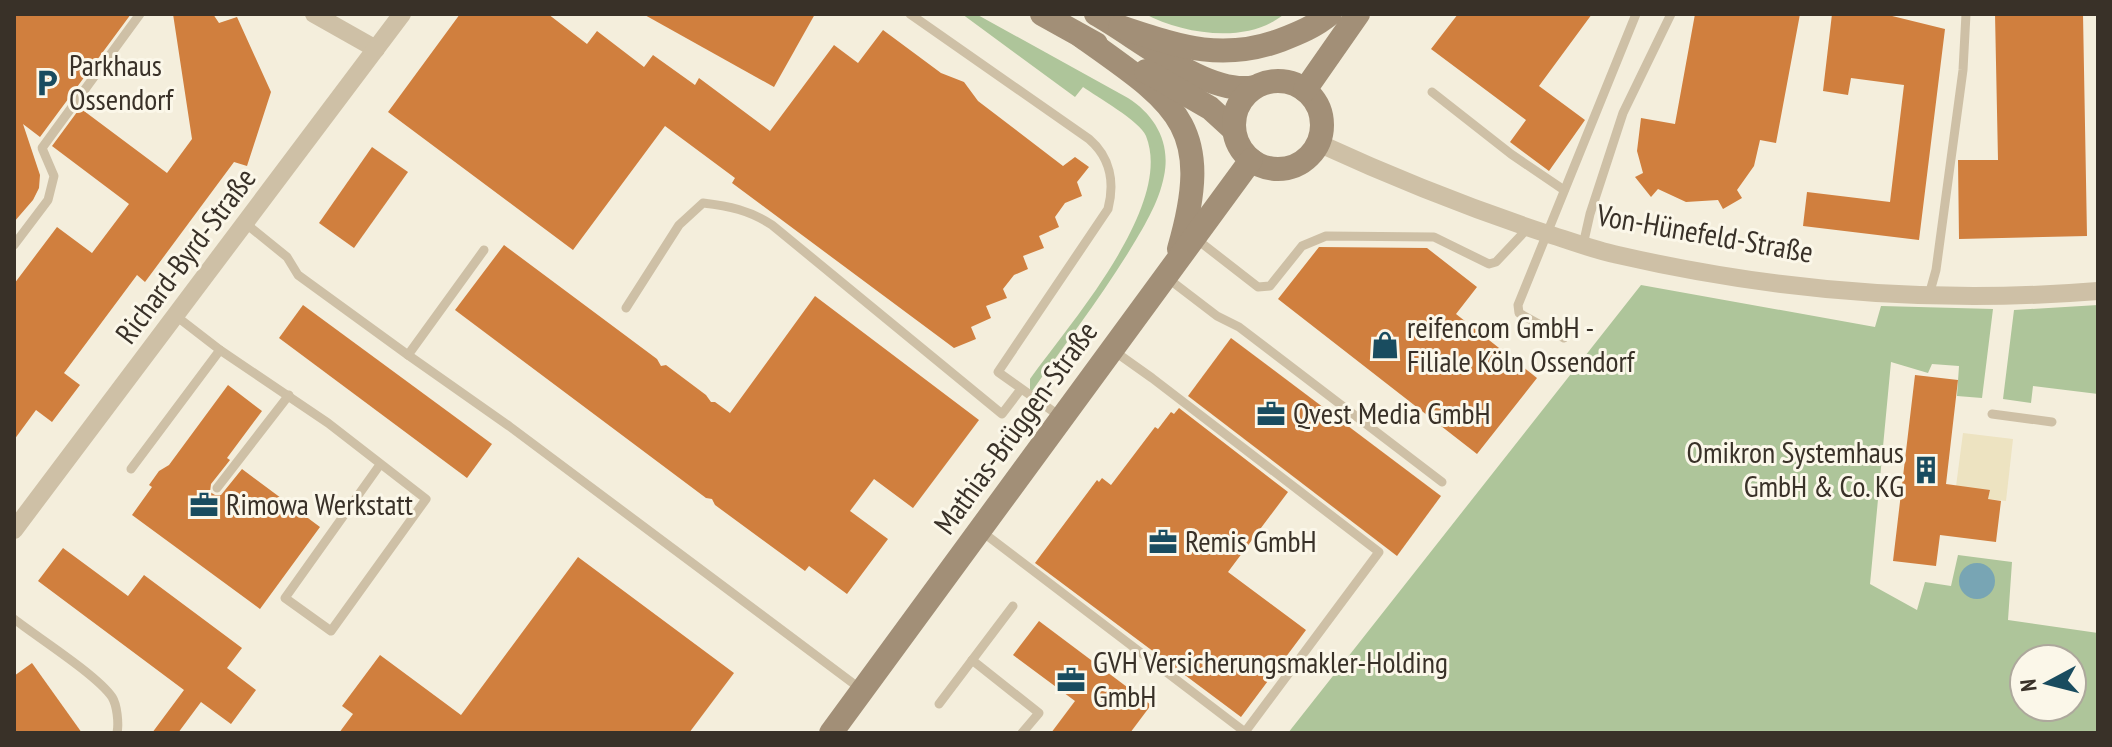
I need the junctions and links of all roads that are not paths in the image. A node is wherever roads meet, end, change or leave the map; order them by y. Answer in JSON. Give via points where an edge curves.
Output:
{"nodes":[{"id":1,"x":140,"y":14,"type":"edge"},
{"id":2,"x":314,"y":14,"type":"edge"},
{"id":3,"x":402,"y":14,"type":"edge"},
{"id":4,"x":910,"y":14,"type":"edge"},
{"id":5,"x":1042,"y":14,"type":"edge"},
{"id":6,"x":1096,"y":14,"type":"edge"},
{"id":7,"x":1330,"y":14,"type":"edge"},
{"id":8,"x":1358,"y":14,"type":"edge"},
{"id":9,"x":1636,"y":14,"type":"edge"},
{"id":10,"x":1671,"y":14,"type":"edge"},
{"id":11,"x":1966,"y":14,"type":"edge"},
{"id":12,"x":1120,"y":27,"type":"junction"},
{"id":13,"x":1081,"y":36,"type":"junction"},
{"id":14,"x":376,"y":49,"type":"junction"},
{"id":15,"x":1255,"y":87,"type":"junction"},
{"id":16,"x":1305,"y":90,"type":"junction"},
{"id":17,"x":1432,"y":92,"type":"dead end"},
{"id":18,"x":1233,"y":129,"type":"junction"},
{"id":19,"x":1318,"y":143,"type":"junction"},
{"id":20,"x":1251,"y":160,"type":"junction"},
{"id":21,"x":1564,"y":190,"type":"junction"},
{"id":22,"x":245,"y":223,"type":"junction"},
{"id":23,"x":1529,"y":227,"type":"junction"},
{"id":24,"x":1548,"y":234,"type":"junction"},
{"id":25,"x":1194,"y":238,"type":"junction"},
{"id":26,"x":14,"y":245,"type":"edge"},
{"id":27,"x":1583,"y":245,"type":"junction"},
{"id":28,"x":484,"y":250,"type":"dead end"},
{"id":29,"x":1168,"y":273,"type":"junction"},
{"id":30,"x":2098,"y":291,"type":"edge"},
{"id":31,"x":1929,"y":295,"type":"junction"},
{"id":32,"x":626,"y":308,"type":"dead end"},
{"id":33,"x":176,"y":316,"type":"junction"},
{"id":34,"x":1564,"y":338,"type":"dead end"},
{"id":35,"x":220,"y":350,"type":"junction"},
{"id":36,"x":1112,"y":350,"type":"junction"},
{"id":37,"x":408,"y":355,"type":"junction"},
{"id":38,"x":1021,"y":389,"type":"junction"},
{"id":39,"x":289,"y":395,"type":"junction"},
{"id":40,"x":1992,"y":414,"type":"dead end"},
{"id":41,"x":1063,"y":419,"type":"junction"},
{"id":42,"x":2052,"y":422,"type":"dead end"},
{"id":43,"x":379,"y":466,"type":"junction"},
{"id":44,"x":131,"y":469,"type":"dead end"},
{"id":45,"x":1442,"y":482,"type":"dead end"},
{"id":46,"x":217,"y":488,"type":"dead end"},
{"id":47,"x":14,"y":530,"type":"edge"},
{"id":48,"x":981,"y":531,"type":"junction"},
{"id":49,"x":1013,"y":606,"type":"dead end"},
{"id":50,"x":14,"y":619,"type":"edge"},
{"id":51,"x":972,"y":660,"type":"junction"},
{"id":52,"x":862,"y":690,"type":"junction"},
{"id":53,"x":939,"y":704,"type":"dead end"},
{"id":54,"x":117,"y":733,"type":"edge"},
{"id":55,"x":831,"y":733,"type":"edge"},
{"id":56,"x":1022,"y":733,"type":"edge"}],
"edges":[{"from":1,"to":26,"type":"lane","via":[[42,148],[54,176],[48,200]]},
{"from":2,"to":14,"type":"street"},
{"from":3,"to":14,"type":"street","name":"Richard-Byrd-Straße"},
{"from":4,"to":38,"type":"lane","via":[[1089,139],[1107,163],[1108,209],[998,372]]},
{"from":5,"to":13,"type":"street"},
{"from":6,"to":12,"type":"street"},
{"from":7,"to":12,"type":"street","via":[[1268,45],[1228,52],[1184,47]]},
{"from":8,"to":16,"type":"street"},
{"from":9,"to":21,"type":"lane"},
{"from":10,"to":27,"type":"lane","via":[[1623,113]]},
{"from":11,"to":31,"type":"lane","via":[[1963,70]]},
{"from":12,"to":15,"type":"street","via":[[1142,45],[1210,81]]},
{"from":13,"to":18,"type":"street","via":[[1210,108]]},
{"from":13,"to":29,"type":"street","via":[[1134,73],[1164,101],[1187,134],[1194,165],[1192,192],[1185,231]]},
{"from":14,"to":22,"type":"street","name":"Richard-Byrd-Straße"},
{"from":15,"to":16,"type":"street","via":[[1290,81]]},
{"from":15,"to":18,"type":"street","via":[[1242,99]]},
{"from":16,"to":19,"type":"street","via":[[1321,118]]},
{"from":17,"to":21,"type":"lane"},
{"from":18,"to":20,"type":"street"},
{"from":19,"to":20,"type":"street","via":[[1287,169]]},
{"from":19,"to":23,"type":"street","name":"Von-Hünefeld-Straße","via":[[1432,194]]},
{"from":20,"to":25,"type":"street","name":"Mathias-Brüggen-Straße"},
{"from":21,"to":24,"type":"lane"},
{"from":22,"to":33,"type":"street","name":"Richard-Byrd-Straße"},
{"from":22,"to":37,"type":"lane","via":[[287,257],[298,275]]},
{"from":23,"to":24,"type":"street","name":"Von-Hünefeld-Straße"},
{"from":23,"to":25,"type":"lane","via":[[1489,264],[1434,237],[1326,236],[1302,246],[1270,286],[1258,287]]},
{"from":24,"to":27,"type":"street","name":"Von-Hünefeld-Straße"},
{"from":24,"to":34,"type":"lane","via":[[1519,313]]},
{"from":25,"to":29,"type":"street","name":"Mathias-Brüggen-Straße"},
{"from":27,"to":31,"type":"street","name":"Von-Hünefeld-Straße","via":[[1734,277]]},
{"from":28,"to":37,"type":"lane"},
{"from":29,"to":36,"type":"street","name":"Mathias-Brüggen-Straße"},
{"from":29,"to":45,"type":"lane","via":[[1217,316],[1239,327]]},
{"from":30,"to":31,"type":"street","name":"Von-Hünefeld-Straße","via":[[2006,298]]},
{"from":32,"to":38,"type":"lane","via":[[679,225],[703,203],[736,208],[772,225],[1002,414]]},
{"from":33,"to":35,"type":"lane"},
{"from":33,"to":47,"type":"street","name":"Richard-Byrd-Straße"},
{"from":35,"to":39,"type":"lane"},
{"from":35,"to":44,"type":"lane"},
{"from":36,"to":41,"type":"street","name":"Mathias-Brüggen-Straße"},
{"from":36,"to":48,"type":"lane","via":[[1379,552],[1245,732]]},
{"from":37,"to":52,"type":"lane"},
{"from":38,"to":41,"type":"lane"},
{"from":39,"to":43,"type":"lane"},
{"from":39,"to":46,"type":"lane"},
{"from":40,"to":42,"type":"lane"},
{"from":41,"to":48,"type":"street","name":"Mathias-Brüggen-Straße"},
{"from":43,"to":43,"type":"lane","via":[[426,499],[331,631],[285,598]]},
{"from":48,"to":52,"type":"street","name":"Mathias-Brüggen-Straße"},
{"from":49,"to":51,"type":"lane"},
{"from":50,"to":54,"type":"lane","via":[[113,698]]},
{"from":51,"to":53,"type":"lane"},
{"from":51,"to":56,"type":"lane","via":[[1039,713]]},
{"from":52,"to":55,"type":"street","name":"Mathias-Brüggen-Straße"}]}
